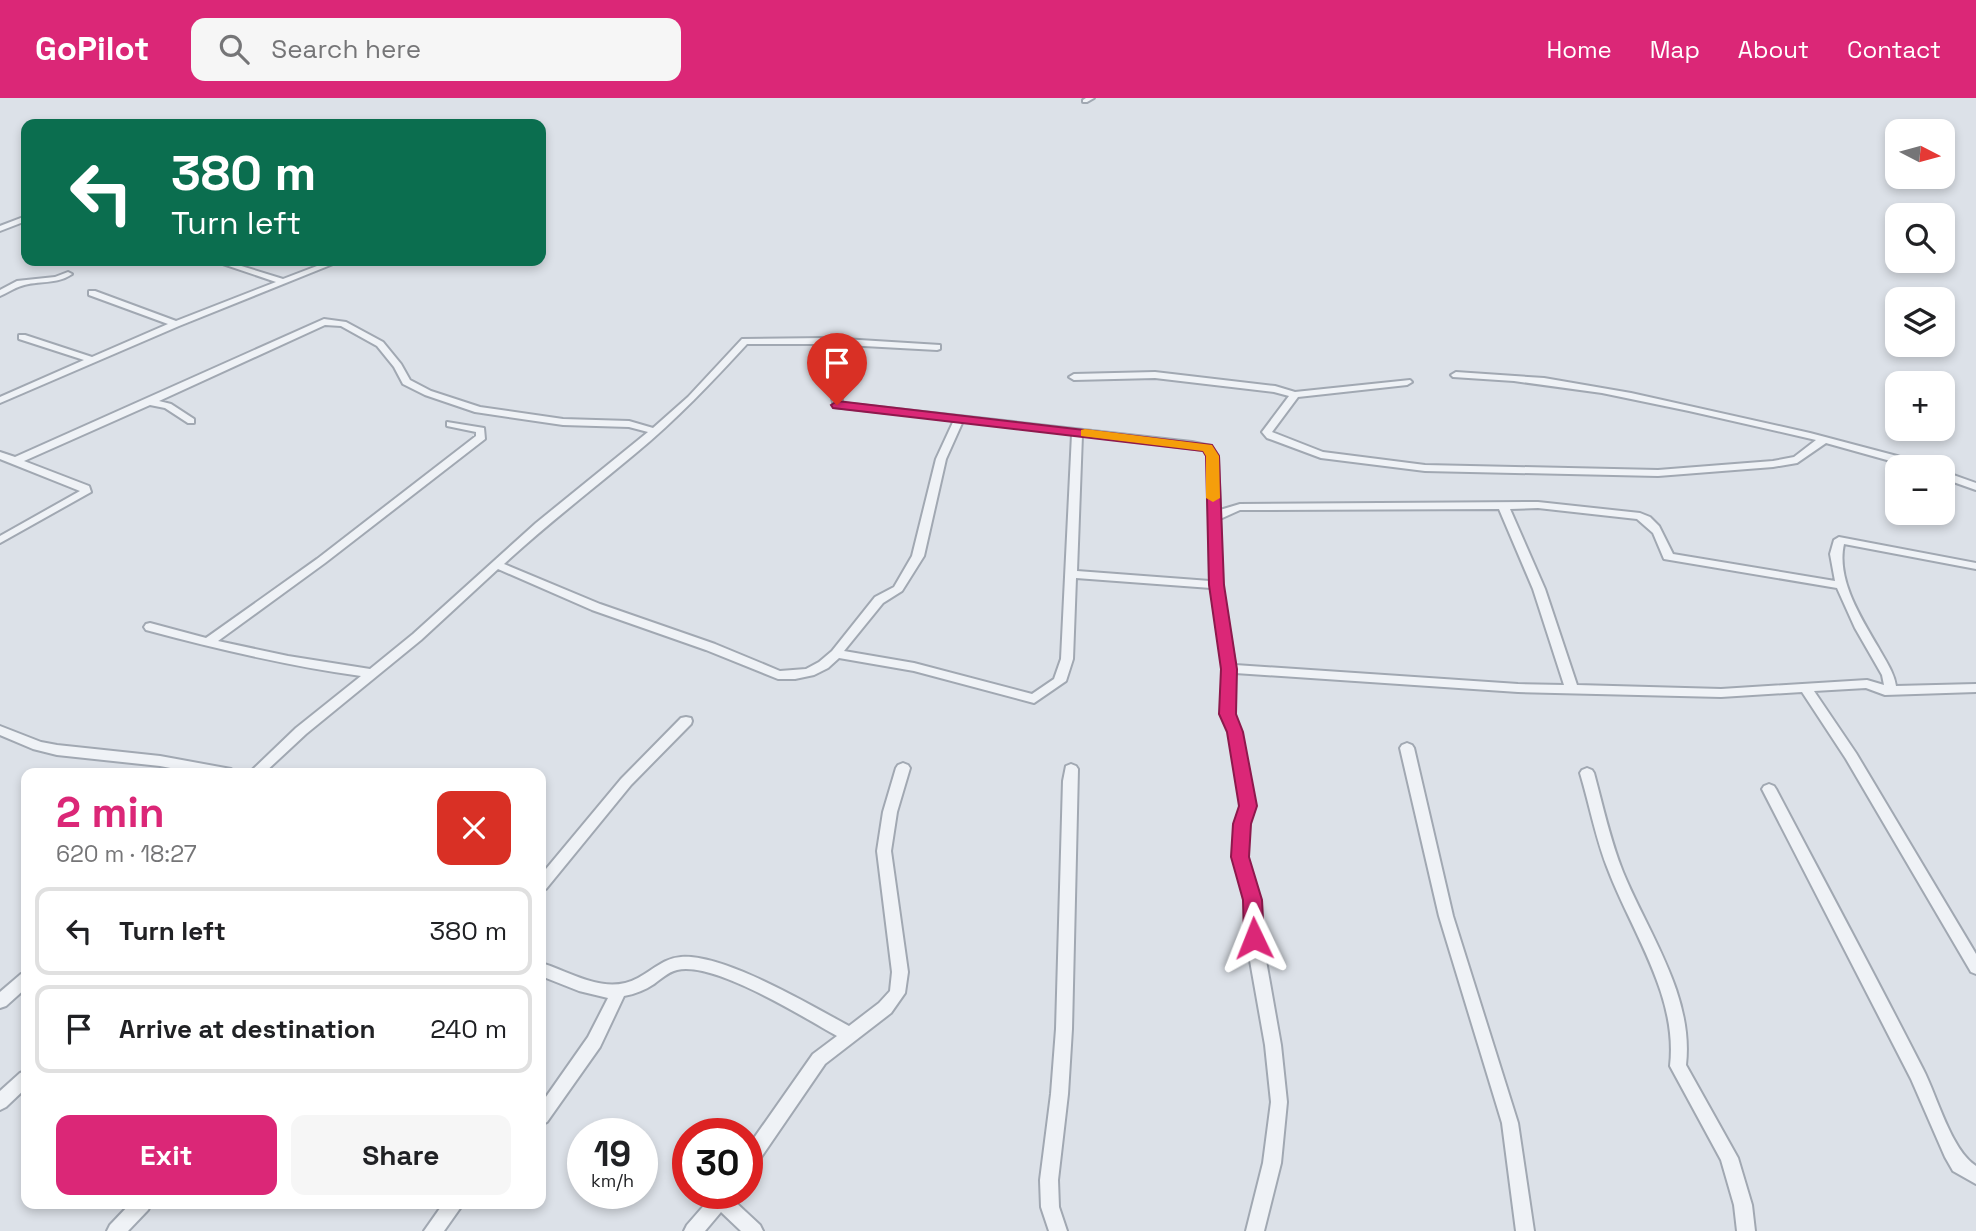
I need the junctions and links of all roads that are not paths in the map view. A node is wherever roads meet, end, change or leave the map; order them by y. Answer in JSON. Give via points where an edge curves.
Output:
{"nodes":[{"id":1,"x":21,"y":220,"type":"edge"},
{"id":2,"x":0,"y":229,"type":"edge"},
{"id":3,"x":233,"y":266,"type":"edge"},
{"id":4,"x":323,"y":266,"type":"edge"},
{"id":5,"x":68,"y":274,"type":"dead end"},
{"id":6,"x":281,"y":282,"type":"junction"},
{"id":7,"x":0,"y":293,"type":"edge"},
{"id":8,"x":92,"y":293,"type":"dead end"},
{"id":9,"x":177,"y":324,"type":"junction"},
{"id":10,"x":22,"y":337,"type":"dead end"},
{"id":11,"x":937,"y":347,"type":"dead end"},
{"id":12,"x":92,"y":360,"type":"junction"},
{"id":13,"x":1456,"y":375,"type":"dead end"},
{"id":14,"x":1074,"y":377,"type":"dead end"},
{"id":15,"x":849,"y":382,"type":"dead end"},
{"id":16,"x":1406,"y":382,"type":"dead end"},
{"id":17,"x":1296,"y":395,"type":"junction"},
{"id":18,"x":0,"y":400,"type":"edge"},
{"id":19,"x":149,"y":402,"type":"junction"},
{"id":20,"x":960,"y":418,"type":"junction"},
{"id":21,"x":191,"y":421,"type":"dead end"},
{"id":22,"x":450,"y":424,"type":"dead end"},
{"id":23,"x":655,"y":431,"type":"junction"},
{"id":24,"x":1077,"y":432,"type":"junction"},
{"id":25,"x":1823,"y":440,"type":"junction"},
{"id":26,"x":0,"y":455,"type":"edge"},
{"id":27,"x":1885,"y":457,"type":"edge"},
{"id":28,"x":18,"y":460,"type":"junction"},
{"id":29,"x":1955,"y":479,"type":"edge"},
{"id":30,"x":1976,"y":487,"type":"edge"},
{"id":31,"x":1503,"y":506,"type":"junction"},
{"id":32,"x":1214,"y":518,"type":"junction"},
{"id":33,"x":0,"y":540,"type":"edge"},
{"id":34,"x":496,"y":565,"type":"junction"},
{"id":35,"x":1976,"y":566,"type":"edge"},
{"id":36,"x":1071,"y":575,"type":"junction"},
{"id":37,"x":1216,"y":585,"type":"junction"},
{"id":38,"x":1840,"y":585,"type":"junction"},
{"id":39,"x":150,"y":627,"type":"dead end"},
{"id":40,"x":207,"y":643,"type":"junction"},
{"id":41,"x":836,"y":654,"type":"junction"},
{"id":42,"x":1229,"y":669,"type":"junction"},
{"id":43,"x":373,"y":673,"type":"junction"},
{"id":44,"x":1976,"y":688,"type":"edge"},
{"id":45,"x":1573,"y":690,"type":"junction"},
{"id":46,"x":1807,"y":690,"type":"junction"},
{"id":47,"x":1885,"y":691,"type":"junction"},
{"id":48,"x":685,"y":721,"type":"dead end"},
{"id":49,"x":0,"y":730,"type":"edge"},
{"id":50,"x":1407,"y":748,"type":"dead end"},
{"id":51,"x":198,"y":768,"type":"edge"},
{"id":52,"x":261,"y":768,"type":"edge"},
{"id":53,"x":903,"y":768,"type":"dead end"},
{"id":54,"x":1071,"y":769,"type":"dead end"},
{"id":55,"x":1587,"y":773,"type":"dead end"},
{"id":56,"x":1769,"y":789,"type":"dead end"},
{"id":57,"x":546,"y":879,"type":"edge"},
{"id":58,"x":1976,"y":968,"type":"edge"},
{"id":59,"x":546,"y":971,"type":"edge"},
{"id":60,"x":21,"y":983,"type":"edge"},
{"id":61,"x":618,"y":992,"type":"junction"},
{"id":62,"x":1,"y":1000,"type":"edge"},
{"id":63,"x":849,"y":1034,"type":"junction"},
{"id":64,"x":21,"y":1083,"type":"edge"},
{"id":65,"x":0,"y":1102,"type":"edge"},
{"id":66,"x":546,"y":1110,"type":"edge"},
{"id":67,"x":763,"y":1140,"type":"edge"},
{"id":68,"x":1976,"y":1176,"type":"edge"},
{"id":69,"x":137,"y":1209,"type":"edge"},
{"id":70,"x":450,"y":1209,"type":"edge"},
{"id":71,"x":712,"y":1209,"type":"edge"},
{"id":72,"x":733,"y":1209,"type":"edge"},
{"id":73,"x":116,"y":1231,"type":"edge"},
{"id":74,"x":433,"y":1231,"type":"edge"},
{"id":75,"x":693,"y":1231,"type":"edge"},
{"id":76,"x":754,"y":1231,"type":"edge"},
{"id":77,"x":1058,"y":1231,"type":"edge"},
{"id":78,"x":1255,"y":1231,"type":"edge"},
{"id":79,"x":1525,"y":1231,"type":"edge"},
{"id":80,"x":1746,"y":1231,"type":"edge"}],
"edges":[{"from":1,"to":2,"type":"street"},
{"from":3,"to":6,"type":"street"},
{"from":4,"to":6,"type":"street"},
{"from":5,"to":7,"type":"street"},
{"from":6,"to":9,"type":"street"},
{"from":8,"to":9,"type":"street"},
{"from":9,"to":12,"type":"street"},
{"from":10,"to":12,"type":"street"},
{"from":11,"to":23,"type":"street","via":[[745,341]]},
{"from":12,"to":18,"type":"street"},
{"from":13,"to":25,"type":"street","via":[[1542,380]]},
{"from":14,"to":17,"type":"street","via":[[1155,375]]},
{"from":15,"to":20,"type":"street","via":[[837,405]]},
{"from":16,"to":17,"type":"street"},
{"from":17,"to":25,"type":"street","via":[[1270,426],[1269,436],[1321,455],[1424,468],[1714,470],[1797,460]]},
{"from":19,"to":21,"type":"street","via":[[168,406]]},
{"from":19,"to":23,"type":"street","via":[[324,322],[335,322],[380,344],[406,382],[428,393],[478,410],[563,422],[628,424]]},
{"from":19,"to":28,"type":"street"},
{"from":20,"to":24,"type":"street"},
{"from":20,"to":41,"type":"street","via":[[941,458],[918,556],[898,589],[879,600]]},
{"from":22,"to":40,"type":"street","via":[[481,430],[481,437]]},
{"from":23,"to":34,"type":"street"},
{"from":24,"to":32,"type":"street","via":[[1207,448],[1213,456]]},
{"from":24,"to":36,"type":"street"},
{"from":25,"to":27,"type":"street"},
{"from":26,"to":28,"type":"street"},
{"from":28,"to":33,"type":"street","via":[[86,488],[86,492]]},
{"from":29,"to":30,"type":"street"},
{"from":31,"to":32,"type":"street","via":[[1240,507]]},
{"from":31,"to":38,"type":"street","via":[[1538,505],[1640,516],[1651,522],[1668,557]]},
{"from":31,"to":45,"type":"street","via":[[1539,589]]},
{"from":32,"to":37,"type":"street"},
{"from":34,"to":41,"type":"street","via":[[778,675],[791,677],[821,669]]},
{"from":34,"to":43,"type":"street"},
{"from":35,"to":38,"type":"street","via":[[1839,540],[1835,547]]},
{"from":36,"to":37,"type":"street"},
{"from":36,"to":41,"type":"street","via":[[1066,660],[1060,681],[1034,698],[914,667]]},
{"from":37,"to":42,"type":"street"},
{"from":38,"to":47,"type":"street","via":[[1888,675],[1890,686]]},
{"from":39,"to":40,"type":"street"},
{"from":40,"to":43,"type":"street"},
{"from":42,"to":45,"type":"street"},
{"from":42,"to":78,"type":"street","via":[[1227,714],[1235,732],[1248,806],[1240,857],[1253,900],[1254,938],[1279,1102],[1272,1163]]},
{"from":43,"to":52,"type":"street"},
{"from":44,"to":47,"type":"street"},
{"from":45,"to":46,"type":"street"},
{"from":46,"to":47,"type":"street","via":[[1867,684]]},
{"from":46,"to":58,"type":"street"},
{"from":48,"to":57,"type":"street","via":[[625,782]]},
{"from":49,"to":51,"type":"street","via":[[57,750]]},
{"from":50,"to":79,"type":"street","via":[[1446,916],[1510,1123]]},
{"from":53,"to":63,"type":"street","via":[[884,851],[900,972],[897,993],[885,1008]]},
{"from":54,"to":77,"type":"street","via":[[1063,1047],[1051,1162],[1051,1212]]},
{"from":55,"to":80,"type":"street","via":[[1615,870],[1677,1018],[1678,1066],[1729,1158]]},
{"from":56,"to":68,"type":"street","via":[[1951,1151],[1959,1165]]},
{"from":59,"to":61,"type":"street","via":[[587,989]]},
{"from":60,"to":62,"type":"street"},
{"from":61,"to":63,"type":"street","via":[[643,983],[668,964],[689,962],[783,999]]},
{"from":61,"to":66,"type":"street","via":[[594,1042]]},
{"from":63,"to":67,"type":"street","via":[[819,1059]]},
{"from":64,"to":65,"type":"street"},
{"from":69,"to":73,"type":"street"},
{"from":70,"to":74,"type":"street"},
{"from":71,"to":75,"type":"street"},
{"from":72,"to":76,"type":"street"}]}
